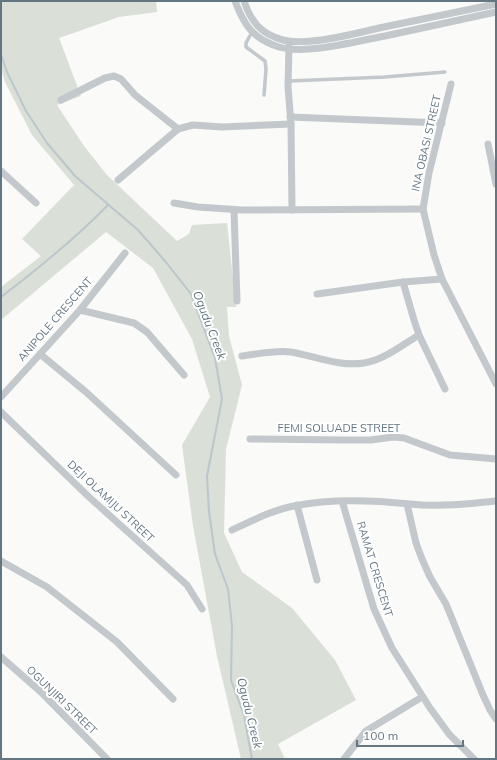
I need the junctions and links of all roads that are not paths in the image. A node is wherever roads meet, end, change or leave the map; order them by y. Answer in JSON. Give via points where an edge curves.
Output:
{"nodes":[{"id":1,"x":235,"y":1,"type":"edge"},
{"id":2,"x":244,"y":1,"type":"edge"},
{"id":3,"x":496,"y":4,"type":"edge"},
{"id":4,"x":496,"y":12,"type":"edge"},
{"id":5,"x":250,"y":17,"type":"junction"},
{"id":6,"x":243,"y":20,"type":"junction"},
{"id":7,"x":252,"y":32,"type":"junction"},
{"id":8,"x":289,"y":41,"type":"junction"},
{"id":9,"x":289,"y":49,"type":"junction"},
{"id":10,"x":445,"y":72,"type":"dead end"},
{"id":11,"x":288,"y":81,"type":"junction"},
{"id":12,"x":451,"y":84,"type":"dead end"},
{"id":13,"x":264,"y":95,"type":"dead end"},
{"id":14,"x":61,"y":100,"type":"dead end"},
{"id":15,"x":290,"y":120,"type":"junction"},
{"id":16,"x":442,"y":123,"type":"junction"},
{"id":17,"x":178,"y":129,"type":"junction"},
{"id":18,"x":488,"y":144,"type":"dead end"},
{"id":19,"x":1,"y":171,"type":"edge"},
{"id":20,"x":118,"y":180,"type":"dead end"},
{"id":21,"x":496,"y":184,"type":"edge"},
{"id":22,"x":36,"y":203,"type":"dead end"},
{"id":23,"x":174,"y":203,"type":"dead end"},
{"id":24,"x":423,"y":208,"type":"junction"},
{"id":25,"x":234,"y":210,"type":"junction"},
{"id":26,"x":292,"y":210,"type":"junction"},
{"id":27,"x":125,"y":253,"type":"dead end"},
{"id":28,"x":442,"y":279,"type":"junction"},
{"id":29,"x":404,"y":282,"type":"junction"},
{"id":30,"x":317,"y":294,"type":"dead end"},
{"id":31,"x":237,"y":301,"type":"dead end"},
{"id":32,"x":80,"y":310,"type":"junction"},
{"id":33,"x":419,"y":335,"type":"junction"},
{"id":34,"x":40,"y":354,"type":"junction"},
{"id":35,"x":242,"y":356,"type":"dead end"},
{"id":36,"x":184,"y":376,"type":"dead end"},
{"id":37,"x":496,"y":384,"type":"edge"},
{"id":38,"x":445,"y":389,"type":"dead end"},
{"id":39,"x":1,"y":397,"type":"edge"},
{"id":40,"x":1,"y":412,"type":"edge"},
{"id":41,"x":250,"y":439,"type":"dead end"},
{"id":42,"x":496,"y":459,"type":"edge"},
{"id":43,"x":176,"y":475,"type":"dead end"},
{"id":44,"x":342,"y":501,"type":"junction"},
{"id":45,"x":496,"y":501,"type":"edge"},
{"id":46,"x":407,"y":504,"type":"junction"},
{"id":47,"x":297,"y":505,"type":"junction"},
{"id":48,"x":232,"y":530,"type":"dead end"},
{"id":49,"x":1,"y":561,"type":"edge"},
{"id":50,"x":317,"y":580,"type":"dead end"},
{"id":51,"x":202,"y":609,"type":"dead end"},
{"id":52,"x":1,"y":657,"type":"edge"},
{"id":53,"x":422,"y":697,"type":"junction"},
{"id":54,"x":173,"y":699,"type":"dead end"},
{"id":55,"x":496,"y":719,"type":"edge"},
{"id":56,"x":107,"y":759,"type":"edge"},
{"id":57,"x":344,"y":759,"type":"edge"},
{"id":58,"x":474,"y":759,"type":"edge"}],
"edges":[{"from":1,"to":6,"type":"street"},
{"from":2,"to":5,"type":"street"},
{"from":3,"to":8,"type":"street","via":[[339,37]]},
{"from":4,"to":9,"type":"street","via":[[341,45]]},
{"from":5,"to":6,"type":"street"},
{"from":5,"to":8,"type":"street","via":[[265,32]]},
{"from":6,"to":7,"type":"street"},
{"from":7,"to":9,"type":"street","via":[[270,44]]},
{"from":7,"to":13,"type":"lane","via":[[246,47],[265,61]]},
{"from":8,"to":9,"type":"street"},
{"from":9,"to":11,"type":"street"},
{"from":10,"to":11,"type":"lane"},
{"from":11,"to":15,"type":"street"},
{"from":12,"to":16,"type":"street","name":"INA OBASI STREET"},
{"from":14,"to":17,"type":"street","via":[[114,76],[121,79],[136,95]]},
{"from":15,"to":16,"type":"street"},
{"from":15,"to":17,"type":"street","via":[[222,126],[193,125]]},
{"from":15,"to":26,"type":"street"},
{"from":16,"to":24,"type":"street","name":"INA OBASI STREET"},
{"from":17,"to":20,"type":"street"},
{"from":18,"to":21,"type":"street"},
{"from":19,"to":22,"type":"street"},
{"from":23,"to":25,"type":"street"},
{"from":24,"to":26,"type":"street"},
{"from":24,"to":28,"type":"street","name":"INA OBASI STREET"},
{"from":25,"to":26,"type":"street"},
{"from":25,"to":31,"type":"street"},
{"from":27,"to":32,"type":"street","name":"ANIPOLE CRESCENT"},
{"from":28,"to":29,"type":"street"},
{"from":28,"to":37,"type":"street","name":"INA OBASI STREET"},
{"from":29,"to":30,"type":"street"},
{"from":29,"to":33,"type":"street"},
{"from":32,"to":34,"type":"street","name":"ANIPOLE CRESCENT"},
{"from":32,"to":36,"type":"street","via":[[134,323],[147,332]]},
{"from":33,"to":35,"type":"street","via":[[389,354],[365,363],[336,362],[290,352]]},
{"from":33,"to":38,"type":"street"},
{"from":34,"to":39,"type":"street","name":"ANIPOLE CRESCENT"},
{"from":34,"to":43,"type":"street","via":[[86,392]]},
{"from":40,"to":51,"type":"street","name":"DEJI OLAMIJU STREET","via":[[89,497],[188,586]]},
{"from":41,"to":42,"type":"street","name":"FEMI SOLUADE STREET","via":[[404,438],[450,455]]},
{"from":44,"to":46,"type":"street"},
{"from":44,"to":47,"type":"street"},
{"from":44,"to":53,"type":"street","name":"RAMAT CRESCENT","via":[[374,609],[392,648]]},
{"from":45,"to":46,"type":"street"},
{"from":46,"to":55,"type":"street","via":[[422,559],[446,604],[483,695]]},
{"from":47,"to":48,"type":"street","via":[[281,509]]},
{"from":47,"to":50,"type":"street"},
{"from":49,"to":54,"type":"street","via":[[47,587],[118,642]]},
{"from":52,"to":56,"type":"street","name":"OGUNJIRI STREET","via":[[41,692]]},
{"from":53,"to":57,"type":"street","via":[[366,731]]},
{"from":53,"to":58,"type":"street","name":"RAMAT CRESCENT","via":[[449,734]]}]}
